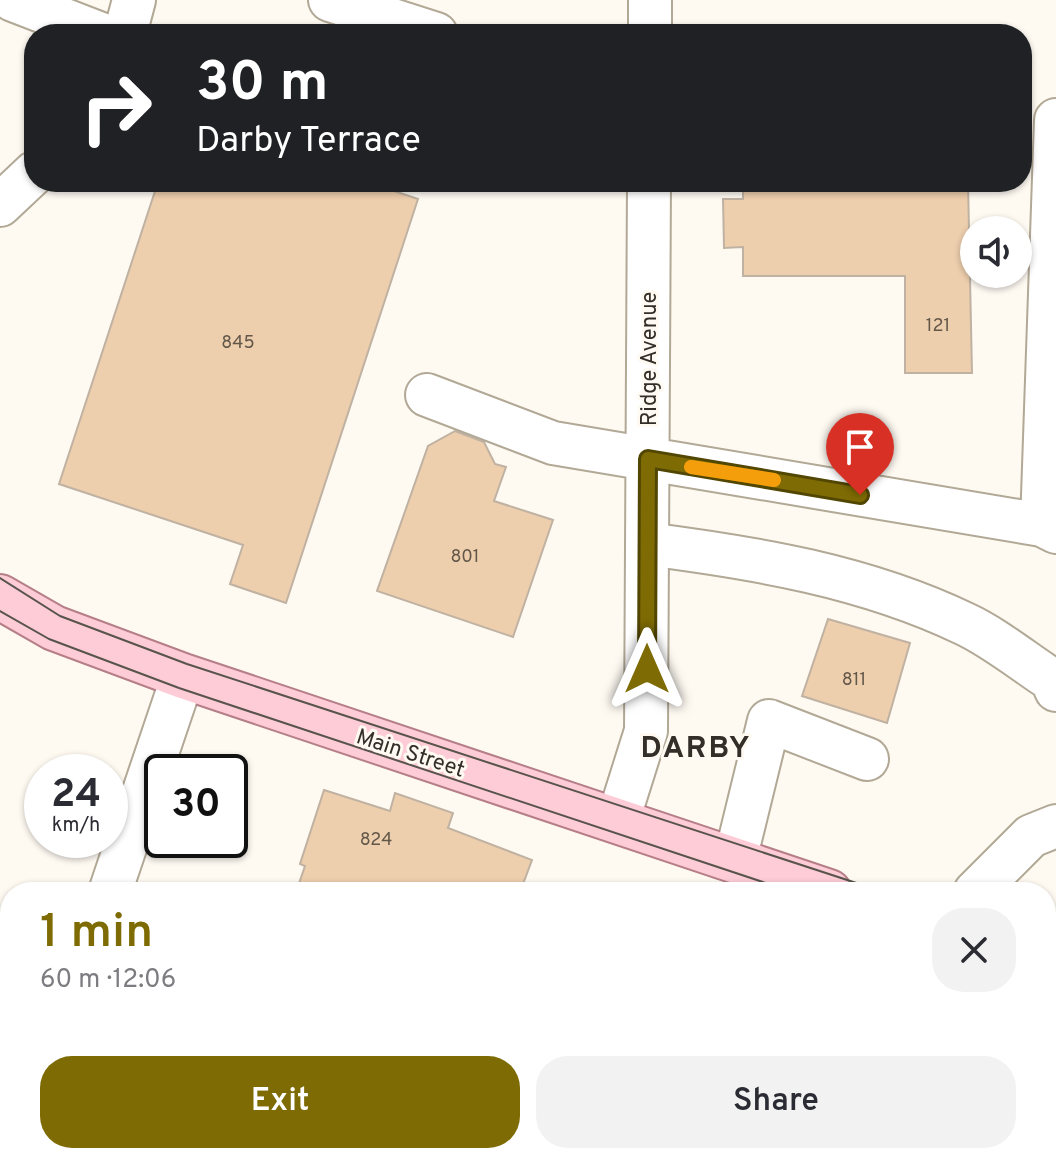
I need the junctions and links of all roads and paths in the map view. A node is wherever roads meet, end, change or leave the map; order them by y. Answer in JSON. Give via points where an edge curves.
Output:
{"nodes":[{"id":1,"x":13,"y":0,"type":"edge"},
{"id":2,"x":134,"y":0,"type":"edge"},
{"id":3,"x":330,"y":0,"type":"edge"},
{"id":4,"x":650,"y":0,"type":"edge"},
{"id":5,"x":75,"y":24,"type":"edge"},
{"id":6,"x":128,"y":24,"type":"edge"},
{"id":7,"x":405,"y":24,"type":"edge"},
{"id":8,"x":650,"y":24,"type":"edge"},
{"id":9,"x":1056,"y":120,"type":"edge"},
{"id":10,"x":24,"y":182,"type":"edge"},
{"id":11,"x":649,"y":192,"type":"edge"},
{"id":12,"x":0,"y":205,"type":"edge"},
{"id":13,"x":427,"y":395,"type":"dead end"},
{"id":14,"x":648,"y":459,"type":"junction"},
{"id":15,"x":1049,"y":528,"type":"edge"},
{"id":16,"x":647,"y":544,"type":"junction"},
{"id":17,"x":0,"y":597,"type":"edge"},
{"id":18,"x":183,"y":676,"type":"junction"},
{"id":19,"x":1056,"y":690,"type":"edge"},
{"id":20,"x":867,"y":759,"type":"dead end"},
{"id":21,"x":618,"y":820,"type":"junction"},
{"id":22,"x":1056,"y":826,"type":"edge"},
{"id":23,"x":735,"y":860,"type":"junction"},
{"id":24,"x":113,"y":882,"type":"edge"},
{"id":25,"x":800,"y":882,"type":"edge"},
{"id":26,"x":985,"y":882,"type":"edge"}],
"edges":[{"from":1,"to":5,"type":"street"},
{"from":2,"to":6,"type":"street"},
{"from":3,"to":7,"type":"street"},
{"from":4,"to":8,"type":"street"},
{"from":9,"to":15,"type":"street"},
{"from":10,"to":12,"type":"street"},
{"from":11,"to":14,"type":"street","name":"Ridge Avenue"},
{"from":13,"to":14,"type":"street","via":[[553,443]]},
{"from":14,"to":15,"type":"street"},
{"from":14,"to":16,"type":"street","name":"Ridge Avenue"},
{"from":16,"to":19,"type":"street","via":[[738,555],[888,590],[968,625],[1052,680]]},
{"from":16,"to":21,"type":"street","name":"Ridge Avenue","via":[[646,731]]},
{"from":17,"to":18,"type":"main road","name":"Main Street","via":[[54,628]]},
{"from":18,"to":21,"type":"main road","name":"Main Street"},
{"from":18,"to":24,"type":"street"},
{"from":20,"to":23,"type":"street","via":[[769,721]]},
{"from":21,"to":23,"type":"main road","name":"Main Street"},
{"from":22,"to":26,"type":"street","via":[[1031,836]]},
{"from":23,"to":25,"type":"main road","name":"Main Street"}]}
